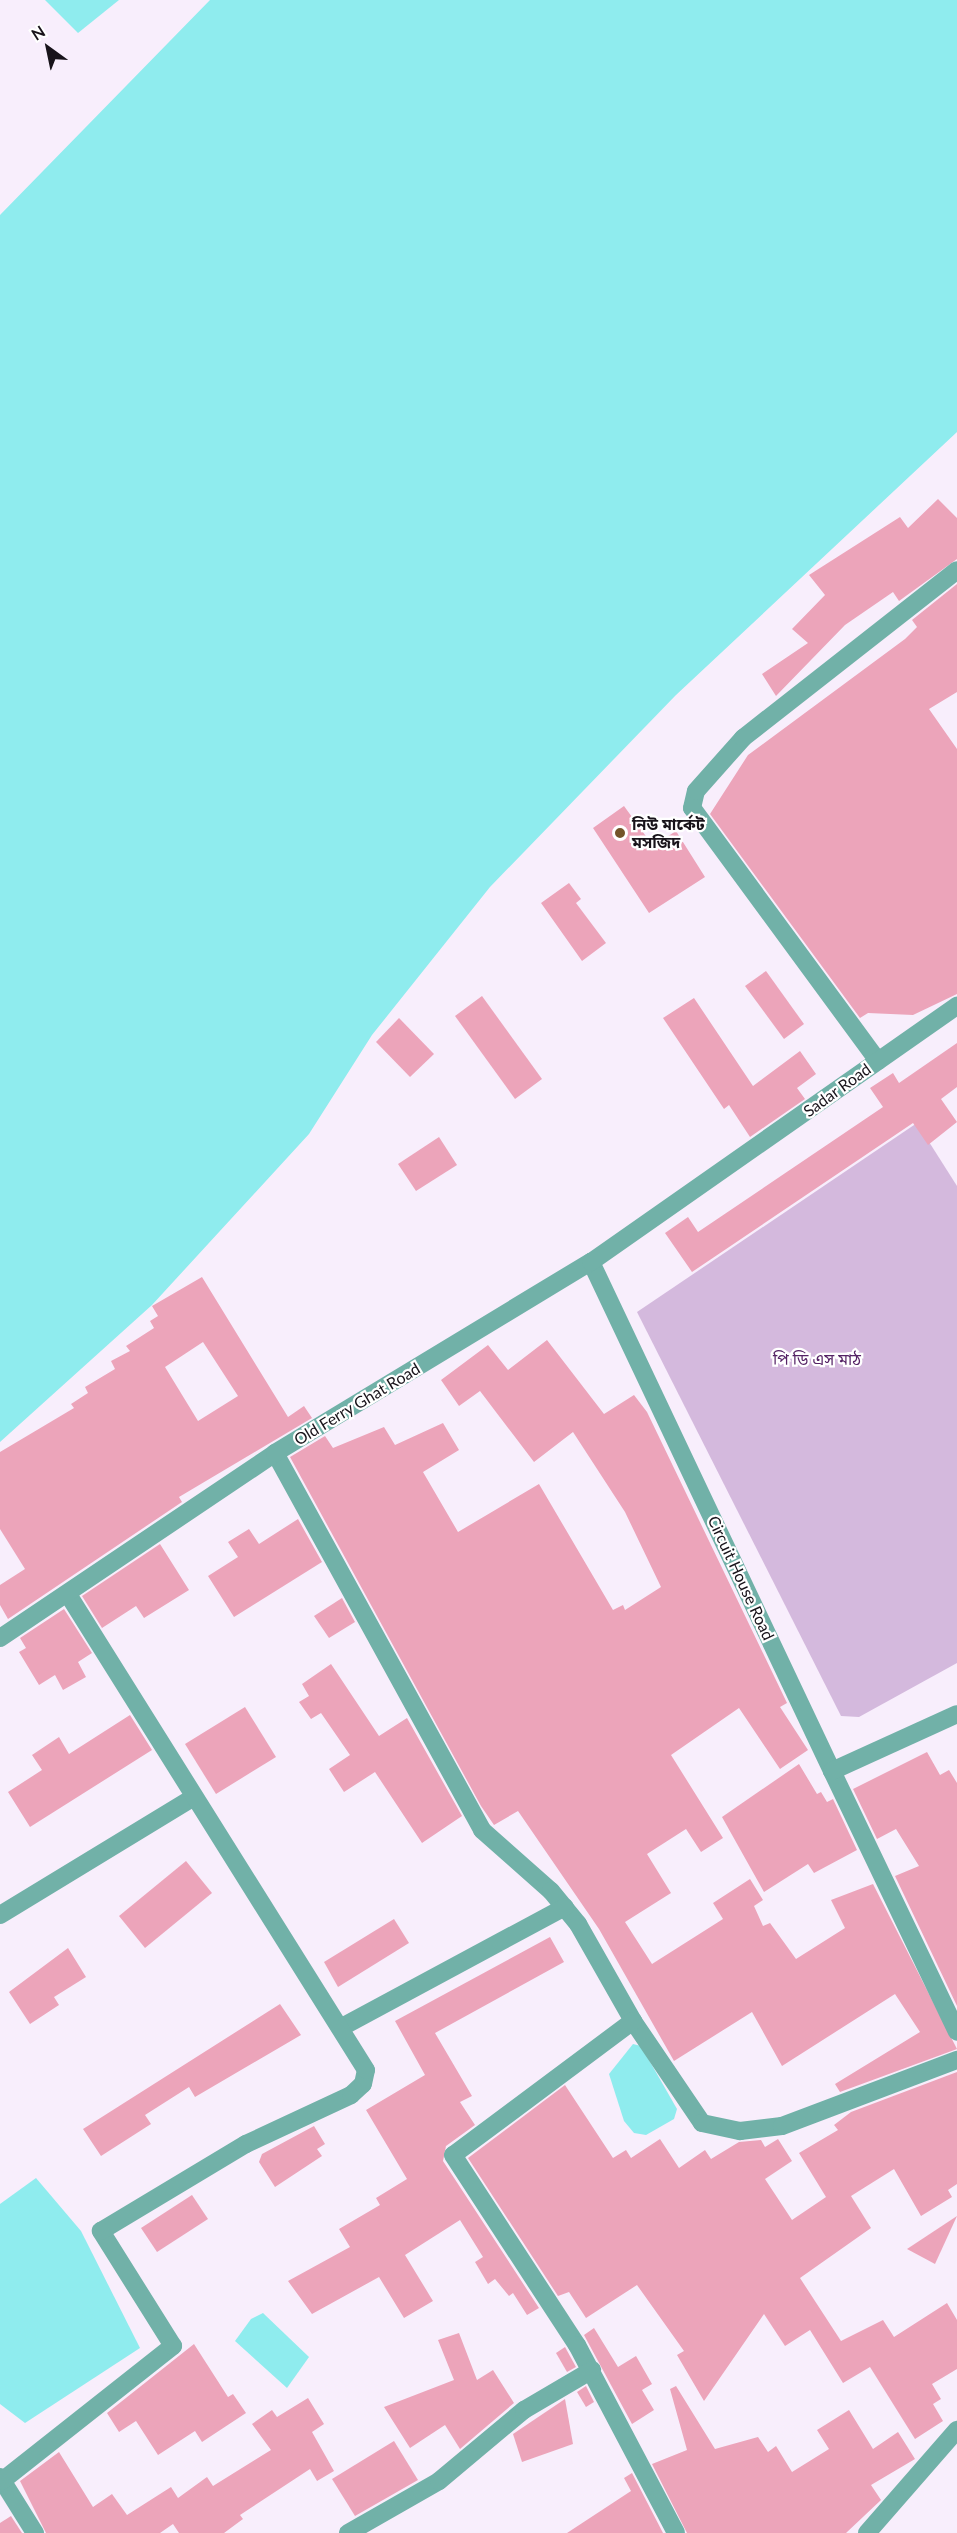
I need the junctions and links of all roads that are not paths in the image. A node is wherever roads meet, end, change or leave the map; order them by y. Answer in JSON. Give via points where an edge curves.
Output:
{"nodes":[{"id":1,"x":957,"y":570,"type":"edge"},
{"id":2,"x":957,"y":1006,"type":"edge"},
{"id":3,"x":878,"y":1061,"type":"junction"},
{"id":4,"x":718,"y":1176,"type":"joint"},
{"id":5,"x":591,"y":1262,"type":"junction"},
{"id":6,"x":275,"y":1453,"type":"junction"},
{"id":7,"x":69,"y":1596,"type":"junction"},
{"id":8,"x":0,"y":1638,"type":"edge"},
{"id":9,"x":957,"y":1714,"type":"edge"},
{"id":10,"x":832,"y":1771,"type":"junction"},
{"id":11,"x":191,"y":1799,"type":"junction"},
{"id":12,"x":565,"y":1907,"type":"junction"},
{"id":13,"x":0,"y":1915,"type":"edge"},
{"id":14,"x":633,"y":2021,"type":"junction"},
{"id":15,"x":342,"y":2027,"type":"junction"},
{"id":16,"x":957,"y":2032,"type":"edge"},
{"id":17,"x":957,"y":2060,"type":"edge"},
{"id":18,"x":592,"y":2370,"type":"junction"},
{"id":19,"x":957,"y":2430,"type":"edge"},
{"id":20,"x":1,"y":2479,"type":"edge"},
{"id":21,"x":34,"y":2533,"type":"edge"},
{"id":22,"x":348,"y":2533,"type":"edge"},
{"id":23,"x":676,"y":2533,"type":"edge"},
{"id":24,"x":867,"y":2533,"type":"edge"}],
"edges":[{"from":1,"to":3,"type":"street","via":[[742,738],[696,791],[693,808]]},
{"from":2,"to":3,"type":"street","name":"Sadar Road"},
{"from":3,"to":4,"type":"street","name":"Sadar Road"},
{"from":4,"to":5,"type":"street","name":"Old Ferry Ghat Road"},
{"from":5,"to":6,"type":"street","name":"Old Ferry Ghat Road"},
{"from":5,"to":10,"type":"street","name":"Circuit House Road"},
{"from":6,"to":7,"type":"street","name":"Old Ferry Ghat Road"},
{"from":6,"to":12,"type":"street","via":[[482,1830]]},
{"from":7,"to":8,"type":"street","name":"Old Ferry Ghat Road"},
{"from":7,"to":11,"type":"street"},
{"from":9,"to":10,"type":"street"},
{"from":10,"to":16,"type":"street","name":"Circuit House Road"},
{"from":11,"to":13,"type":"street"},
{"from":11,"to":15,"type":"street"},
{"from":12,"to":14,"type":"street"},
{"from":12,"to":15,"type":"street"},
{"from":14,"to":17,"type":"street","via":[[702,2123],[740,2131],[782,2126]]},
{"from":14,"to":18,"type":"street","via":[[453,2155]]},
{"from":15,"to":20,"type":"street","via":[[366,2070],[363,2084],[351,2095],[188,2176],[101,2231],[173,2346]]},
{"from":18,"to":22,"type":"street","via":[[524,2410],[438,2481]]},
{"from":18,"to":23,"type":"street"},
{"from":19,"to":24,"type":"street"},
{"from":20,"to":21,"type":"street"}]}
